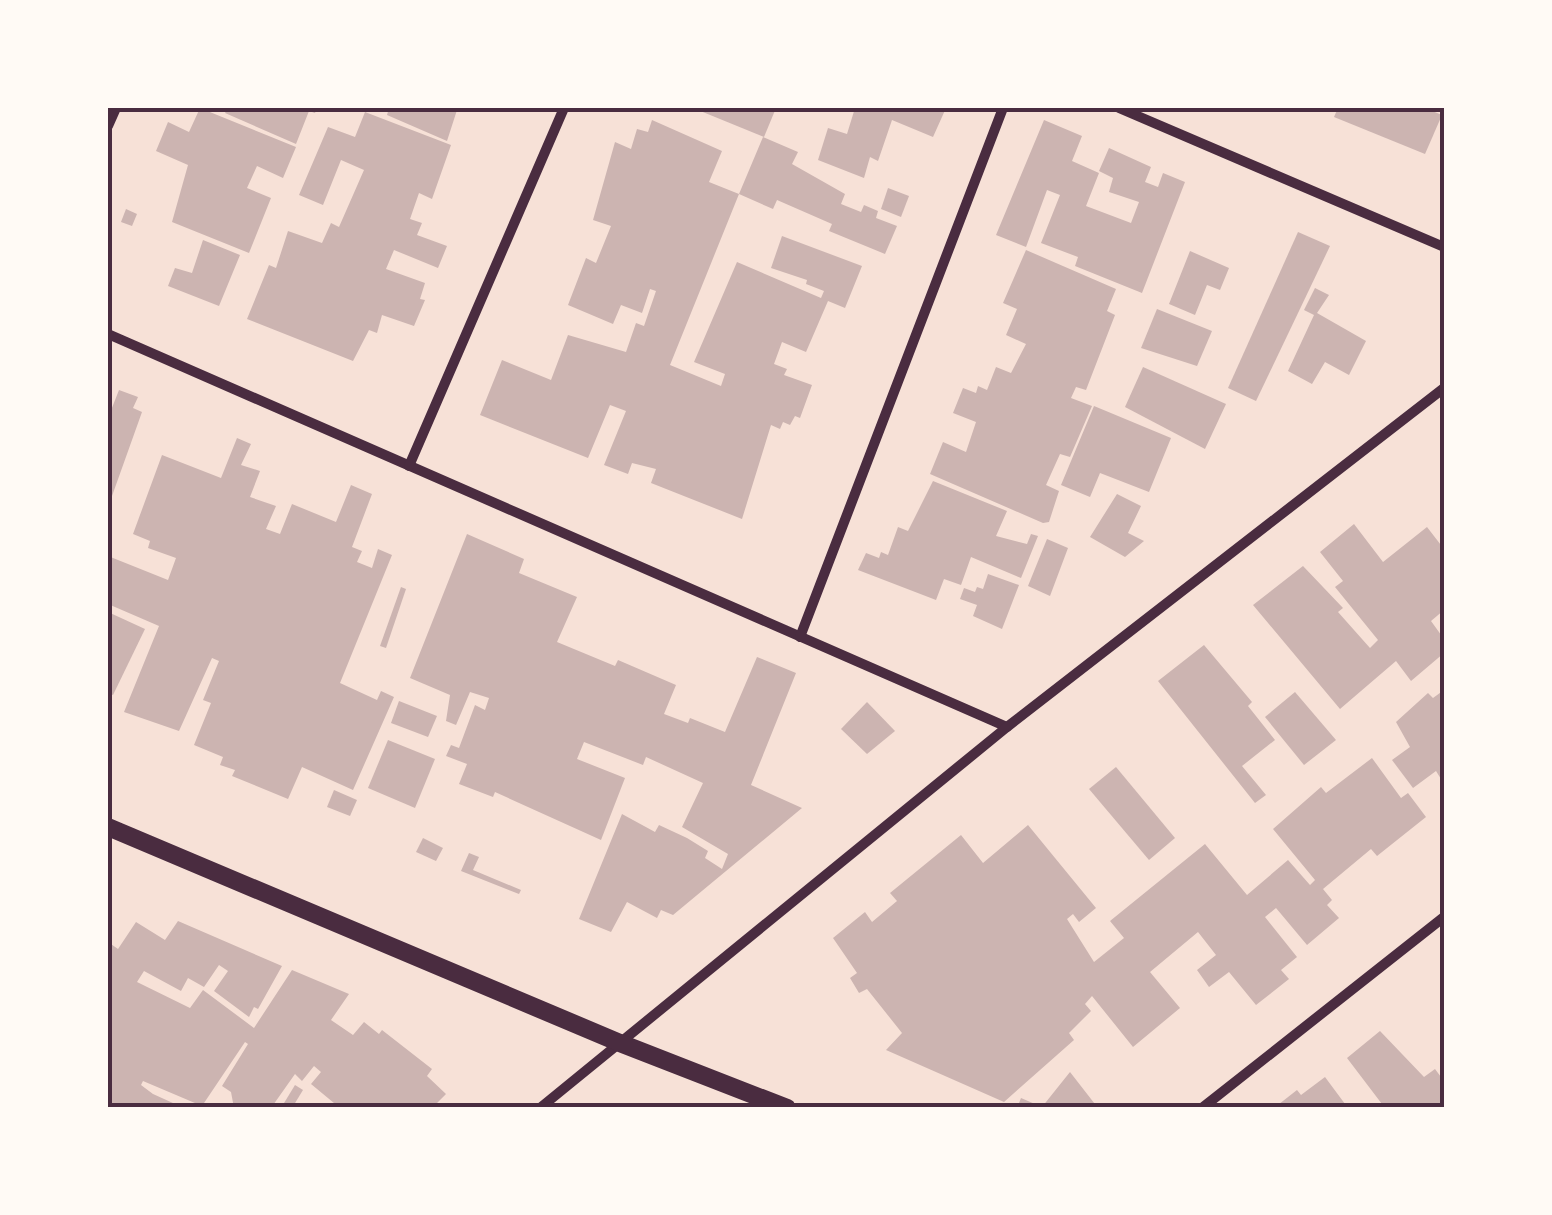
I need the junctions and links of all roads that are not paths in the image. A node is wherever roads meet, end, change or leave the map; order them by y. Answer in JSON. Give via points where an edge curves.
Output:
{"nodes":[{"id":1,"x":116,"y":108,"type":"edge"},
{"id":2,"x":564,"y":108,"type":"edge"},
{"id":3,"x":1003,"y":108,"type":"edge"},
{"id":4,"x":1119,"y":108,"type":"edge"},
{"id":5,"x":108,"y":126,"type":"edge"},
{"id":6,"x":1444,"y":247,"type":"edge"},
{"id":7,"x":108,"y":334,"type":"edge"},
{"id":8,"x":1444,"y":388,"type":"edge"},
{"id":9,"x":409,"y":466,"type":"junction"},
{"id":10,"x":800,"y":637,"type":"junction"},
{"id":11,"x":1007,"y":727,"type":"junction"},
{"id":12,"x":108,"y":827,"type":"edge"},
{"id":13,"x":1444,"y":917,"type":"edge"},
{"id":14,"x":620,"y":1043,"type":"junction"},
{"id":15,"x":540,"y":1108,"type":"edge"},
{"id":16,"x":787,"y":1108,"type":"edge"},
{"id":17,"x":1202,"y":1108,"type":"edge"}],
"edges":[{"from":1,"to":5,"type":"street"},
{"from":2,"to":9,"type":"street"},
{"from":3,"to":10,"type":"street"},
{"from":4,"to":6,"type":"street"},
{"from":7,"to":9,"type":"street"},
{"from":8,"to":11,"type":"street"},
{"from":9,"to":10,"type":"street"},
{"from":10,"to":11,"type":"street"},
{"from":11,"to":14,"type":"street"},
{"from":12,"to":14,"type":"street"},
{"from":13,"to":17,"type":"street"},
{"from":14,"to":15,"type":"street"},
{"from":14,"to":16,"type":"street"}]}
